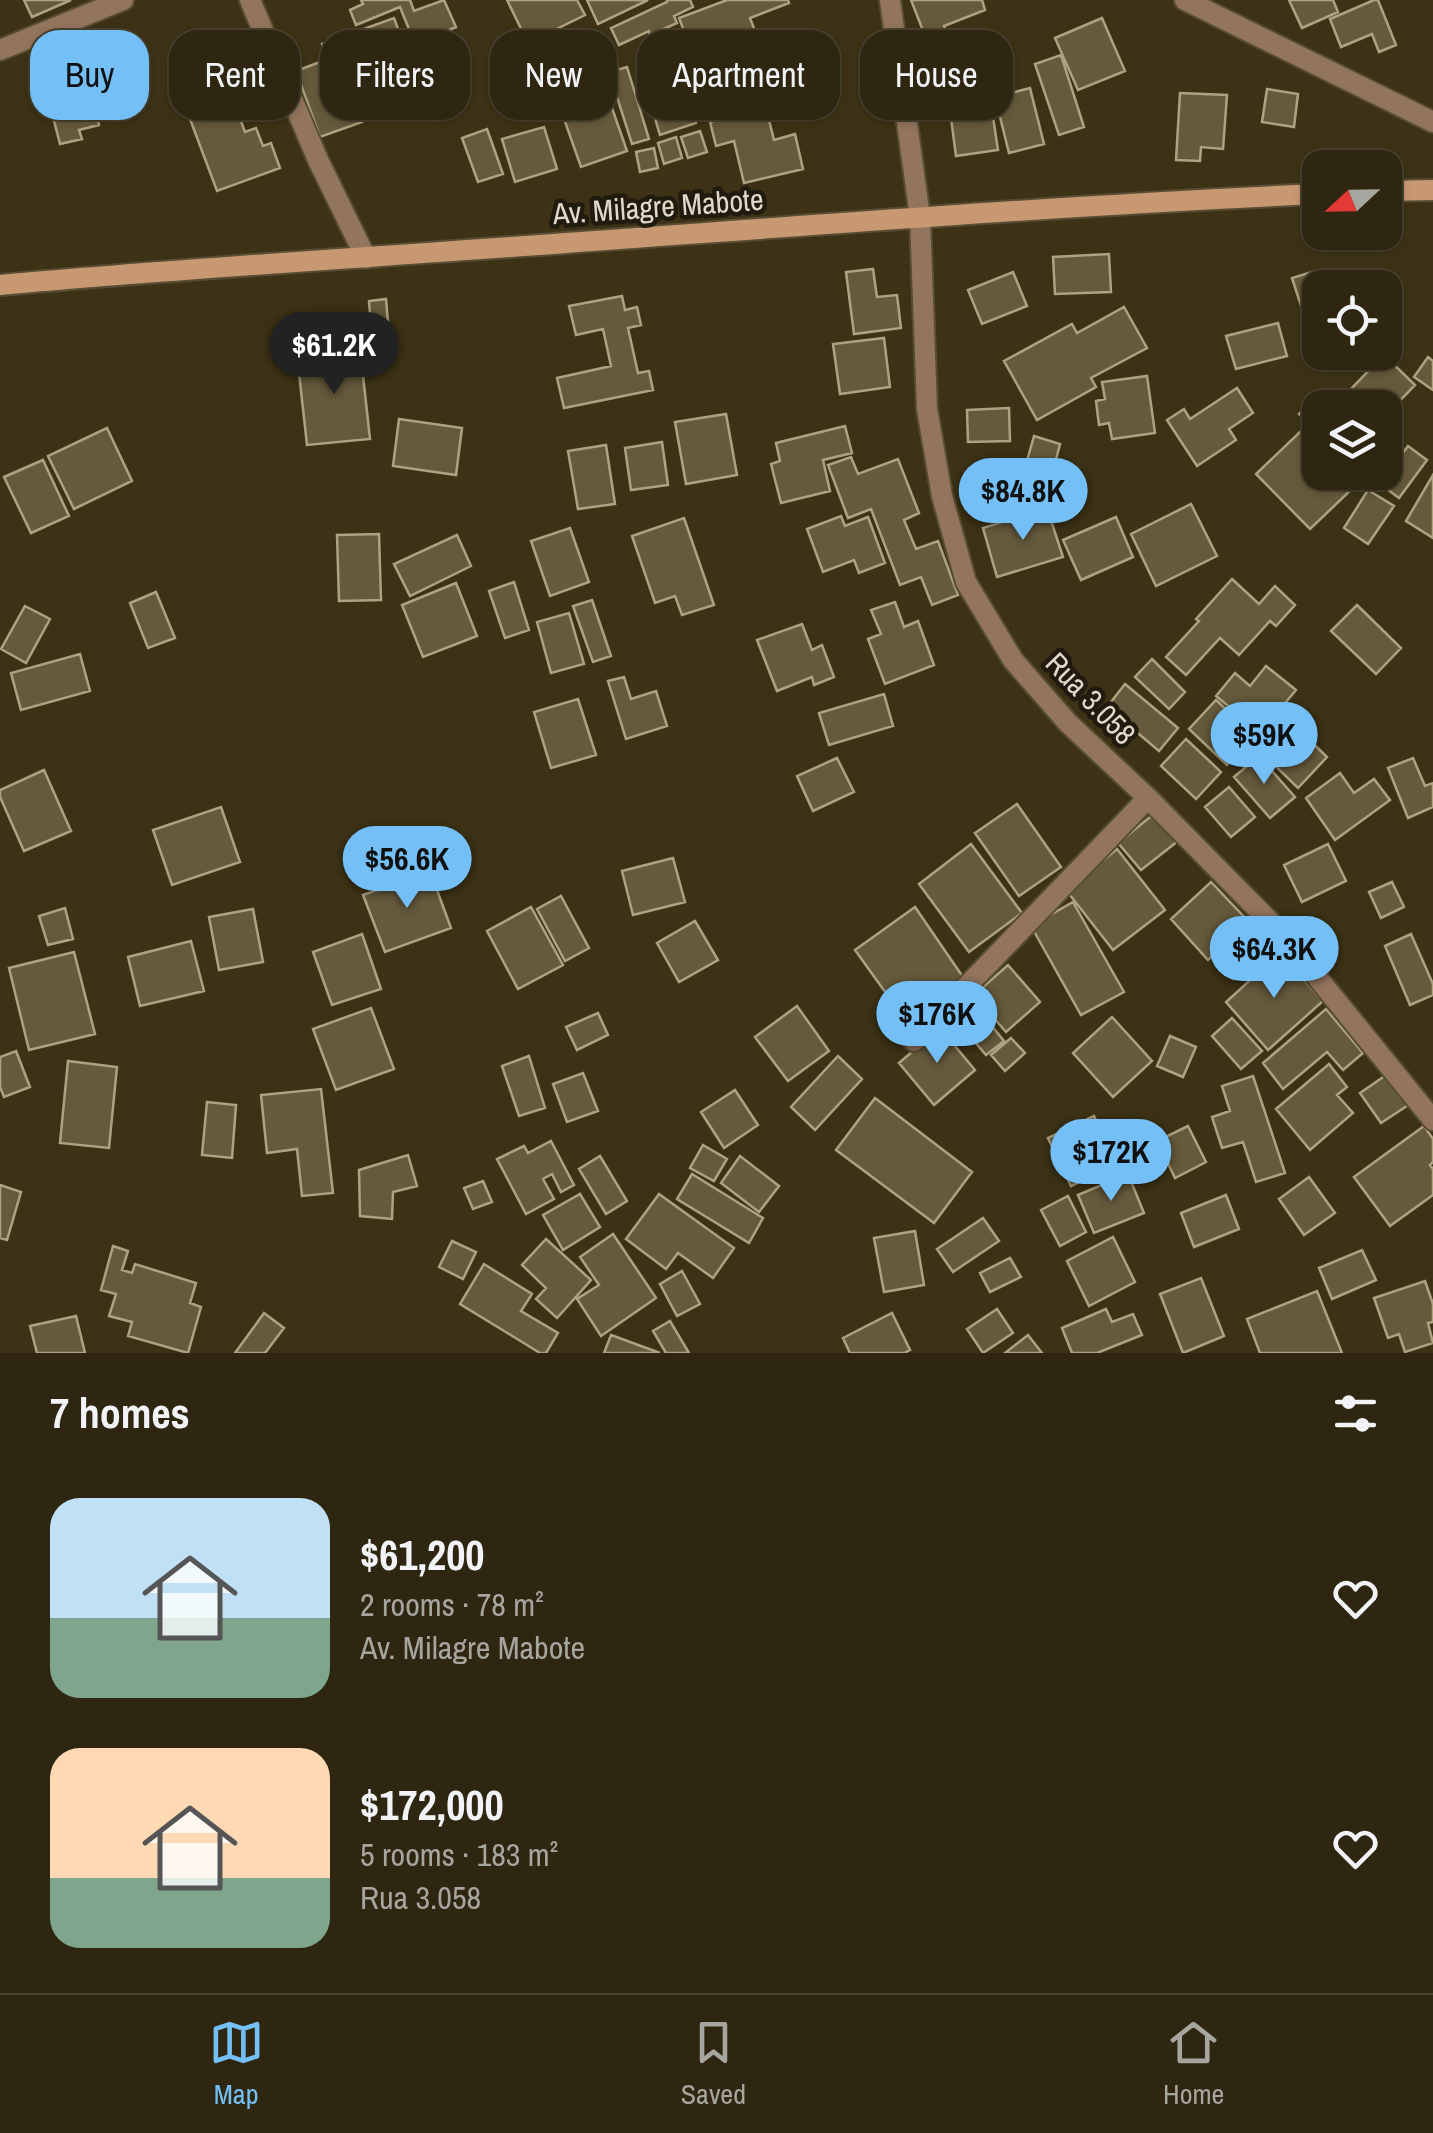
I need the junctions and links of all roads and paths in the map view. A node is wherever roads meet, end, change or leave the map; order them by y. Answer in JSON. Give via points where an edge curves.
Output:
{"nodes":[{"id":1,"x":123,"y":0,"type":"edge"},
{"id":2,"x":250,"y":0,"type":"edge"},
{"id":3,"x":890,"y":0,"type":"edge"},
{"id":4,"x":1185,"y":0,"type":"edge"},
{"id":5,"x":0,"y":50,"type":"edge"},
{"id":6,"x":1433,"y":122,"type":"edge"},
{"id":7,"x":1433,"y":190,"type":"edge"},
{"id":8,"x":1402,"y":191,"type":"edge"},
{"id":9,"x":1302,"y":195,"type":"edge"},
{"id":10,"x":920,"y":217,"type":"junction"},
{"id":11,"x":366,"y":258,"type":"junction"},
{"id":12,"x":0,"y":284,"type":"edge"},
{"id":13,"x":1148,"y":798,"type":"junction"},
{"id":14,"x":914,"y":1041,"type":"dead end"},
{"id":15,"x":1433,"y":1120,"type":"edge"}],
"edges":[{"from":1,"to":5,"type":"street"},
{"from":2,"to":11,"type":"street"},
{"from":3,"to":10,"type":"street","name":"Rua 3.058"},
{"from":4,"to":6,"type":"street"},
{"from":7,"to":8,"type":"street"},
{"from":9,"to":10,"type":"street","name":"Av. Milagre Mabote"},
{"from":10,"to":11,"type":"street","name":"Av. Milagre Mabote"},
{"from":10,"to":13,"type":"street","name":"Rua 3.058","via":[[927,409],[966,582],[1013,660]]},
{"from":11,"to":12,"type":"street","name":"Av. Milagre Mabote"},
{"from":13,"to":14,"type":"street"},
{"from":13,"to":15,"type":"street","name":"Rua 3.058","via":[[1282,934]]}]}
